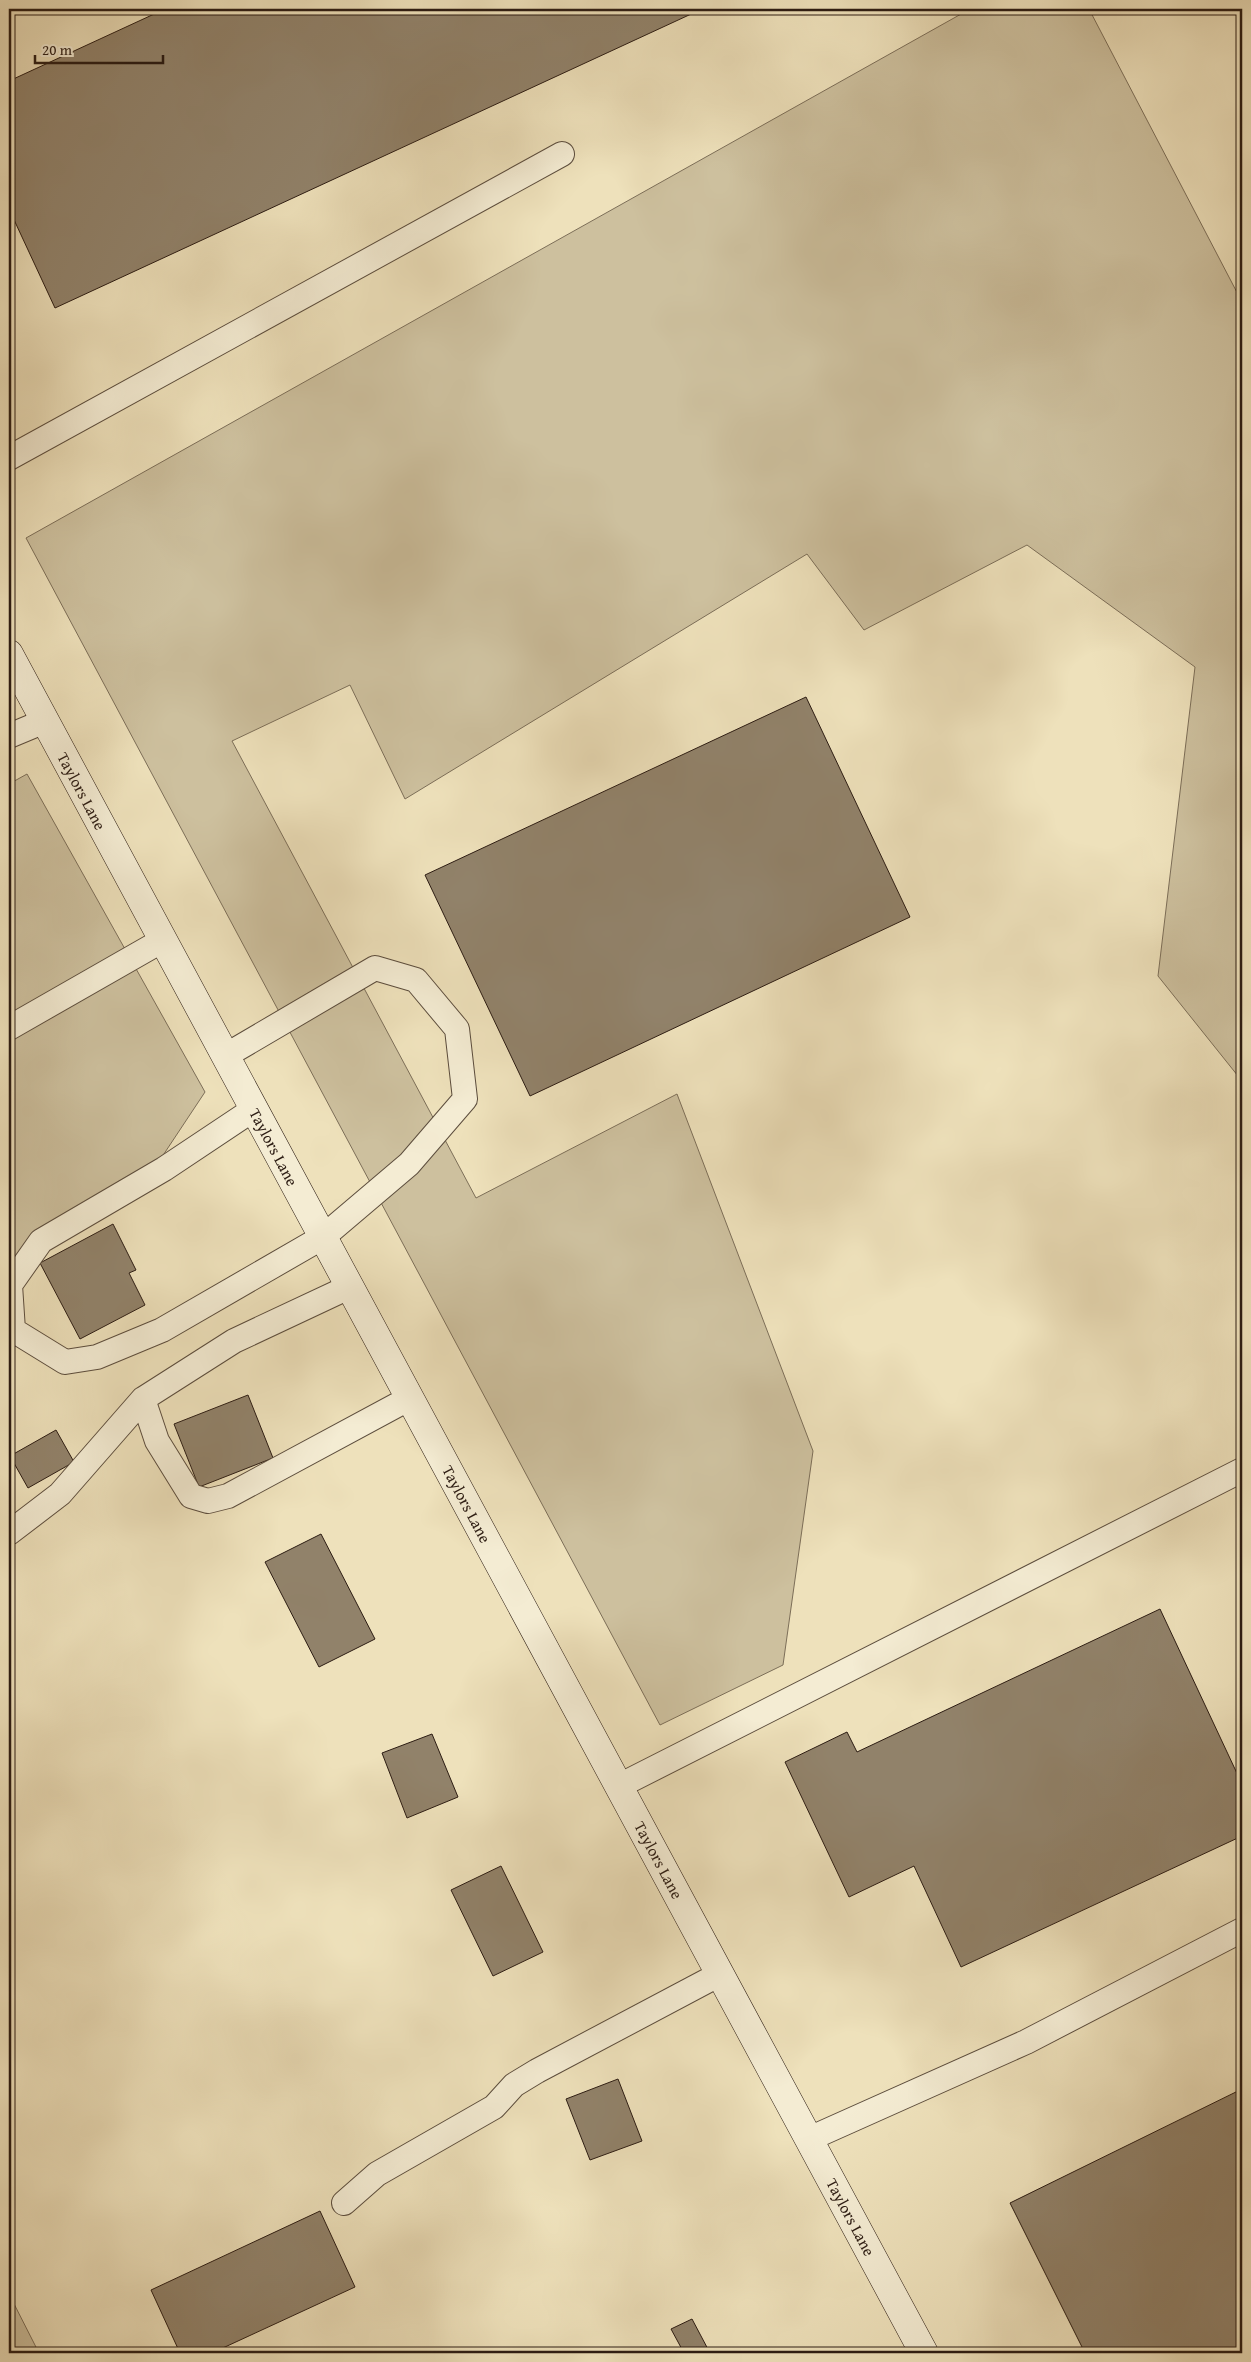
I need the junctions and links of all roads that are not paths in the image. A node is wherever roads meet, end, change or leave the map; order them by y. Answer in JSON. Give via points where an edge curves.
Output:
{"nodes":[{"id":1,"x":562,"y":154,"type":"dead end"},
{"id":2,"x":9,"y":458,"type":"edge"},
{"id":3,"x":9,"y":654,"type":"edge"},
{"id":4,"x":45,"y":721,"type":"junction"},
{"id":5,"x":9,"y":736,"type":"edge"},
{"id":6,"x":162,"y":940,"type":"junction"},
{"id":7,"x":9,"y":1028,"type":"edge"},
{"id":8,"x":225,"y":1056,"type":"junction"},
{"id":9,"x":254,"y":1108,"type":"junction"},
{"id":10,"x":323,"y":1237,"type":"junction"},
{"id":11,"x":349,"y":1286,"type":"junction"},
{"id":12,"x":410,"y":1398,"type":"junction"},
{"id":13,"x":143,"y":1399,"type":"junction"},
{"id":14,"x":1242,"y":1470,"type":"edge"},
{"id":15,"x":9,"y":1533,"type":"edge"},
{"id":16,"x":619,"y":1786,"type":"junction"},
{"id":17,"x":1242,"y":1930,"type":"edge"},
{"id":18,"x":720,"y":1974,"type":"junction"},
{"id":19,"x":809,"y":2139,"type":"junction"},
{"id":20,"x":344,"y":2203,"type":"dead end"},
{"id":21,"x":924,"y":2353,"type":"edge"}],
"edges":[{"from":1,"to":2,"type":"lane"},
{"from":3,"to":4,"type":"street","name":"Taylors Lane"},
{"from":4,"to":5,"type":"lane"},
{"from":4,"to":6,"type":"street","name":"Taylors Lane"},
{"from":6,"to":7,"type":"lane"},
{"from":6,"to":8,"type":"street","name":"Taylors Lane"},
{"from":8,"to":9,"type":"street","name":"Taylors Lane"},
{"from":8,"to":10,"type":"lane","via":[[375,968],[416,980],[457,1029],[465,1099],[408,1164]]},
{"from":9,"to":10,"type":"street","name":"Taylors Lane"},
{"from":9,"to":10,"type":"lane","via":[[164,1168],[41,1241],[10,1285],[13,1330],[65,1362],[97,1357],[162,1330]]},
{"from":10,"to":11,"type":"street","name":"Taylors Lane"},
{"from":11,"to":12,"type":"street","name":"Taylors Lane"},
{"from":11,"to":13,"type":"lane","via":[[234,1341]]},
{"from":12,"to":13,"type":"lane","via":[[228,1496],[208,1500],[191,1496],[157,1440]]},
{"from":12,"to":16,"type":"street","name":"Taylors Lane"},
{"from":13,"to":15,"type":"lane","via":[[60,1494]]},
{"from":14,"to":16,"type":"lane"},
{"from":16,"to":18,"type":"street","name":"Taylors Lane"},
{"from":17,"to":19,"type":"lane","via":[[1026,2042]]},
{"from":18,"to":19,"type":"street","name":"Taylors Lane"},
{"from":18,"to":20,"type":"lane","via":[[514,2085],[494,2107],[377,2174]]},
{"from":19,"to":21,"type":"street","name":"Taylors Lane"}]}
